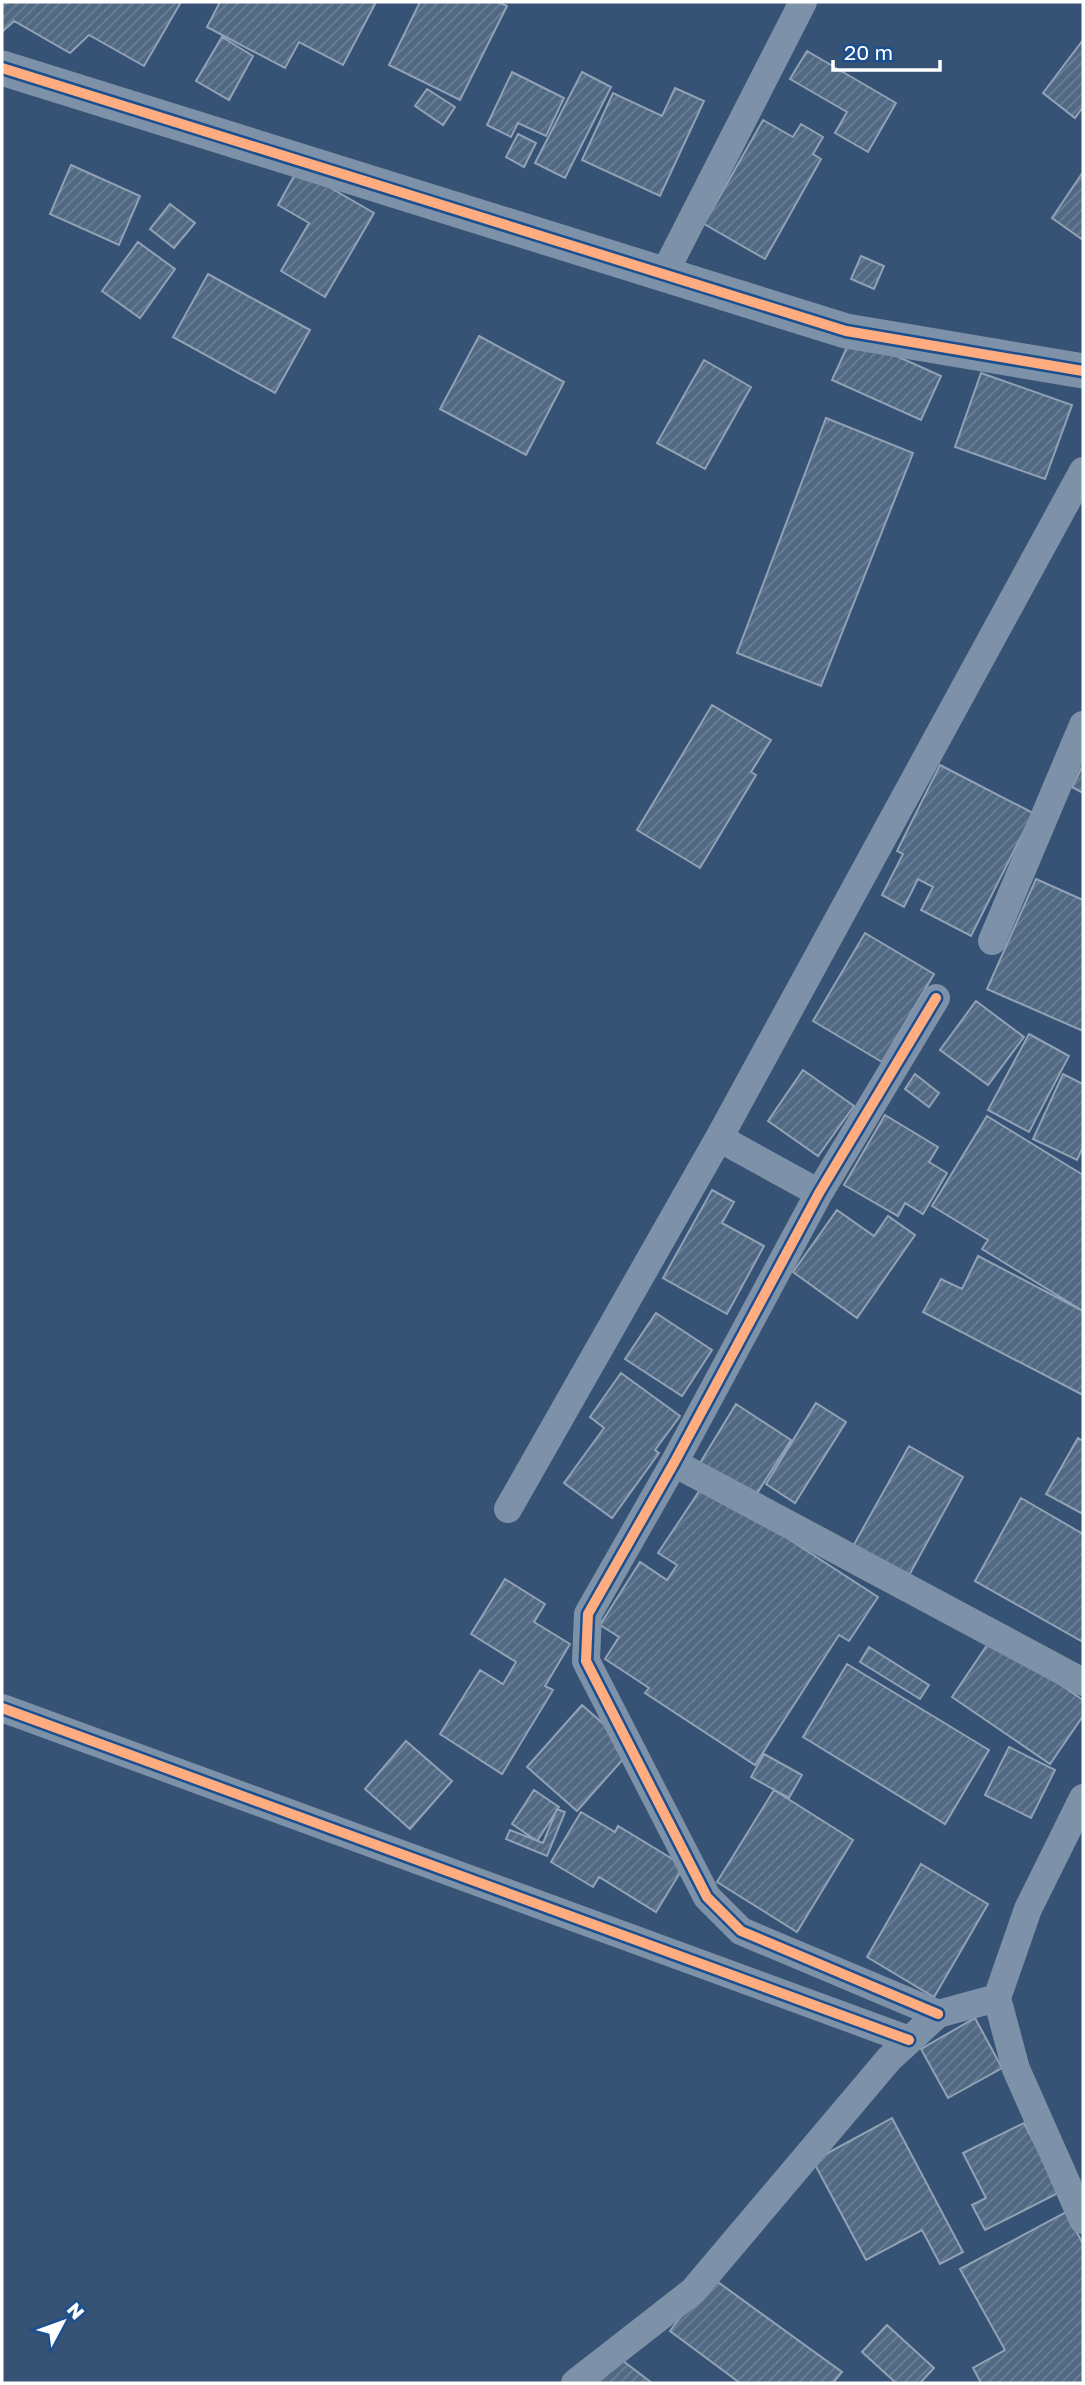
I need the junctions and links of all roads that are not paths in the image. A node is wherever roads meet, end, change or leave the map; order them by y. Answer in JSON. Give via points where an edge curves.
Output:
{"nodes":[{"id":1,"x":803,"y":2,"type":"edge"},
{"id":2,"x":2,"y":68,"type":"edge"},
{"id":3,"x":664,"y":274,"type":"junction"},
{"id":4,"x":1083,"y":370,"type":"edge"},
{"id":5,"x":1083,"y":471,"type":"edge"},
{"id":6,"x":1083,"y":725,"type":"edge"},
{"id":7,"x":992,"y":941,"type":"dead end"},
{"id":8,"x":936,"y":998,"type":"dead end"},
{"id":9,"x":719,"y":1138,"type":"junction"},
{"id":10,"x":818,"y":1194,"type":"junction"},
{"id":11,"x":674,"y":1463,"type":"junction"},
{"id":12,"x":508,"y":1509,"type":"dead end"},
{"id":13,"x":1083,"y":1682,"type":"edge"},
{"id":14,"x":2,"y":1708,"type":"edge"},
{"id":15,"x":1083,"y":1798,"type":"edge"},
{"id":16,"x":997,"y":1998,"type":"junction"},
{"id":17,"x":938,"y":2014,"type":"junction"},
{"id":18,"x":909,"y":2040,"type":"junction"},
{"id":19,"x":1083,"y":2220,"type":"edge"},
{"id":20,"x":575,"y":2383,"type":"edge"}],
"edges":[{"from":1,"to":3,"type":"street"},
{"from":2,"to":3,"type":"street"},
{"from":3,"to":4,"type":"street","via":[[846,331]]},
{"from":5,"to":9,"type":"street"},
{"from":6,"to":7,"type":"street"},
{"from":8,"to":10,"type":"street"},
{"from":9,"to":10,"type":"street"},
{"from":9,"to":12,"type":"street"},
{"from":10,"to":11,"type":"street"},
{"from":11,"to":13,"type":"street"},
{"from":11,"to":17,"type":"street","via":[[588,1614],[586,1661],[707,1897],[741,1931]]},
{"from":14,"to":18,"type":"street"},
{"from":15,"to":16,"type":"street","via":[[1028,1909]]},
{"from":16,"to":17,"type":"street"},
{"from":16,"to":19,"type":"street","via":[[1016,2069]]},
{"from":17,"to":18,"type":"street"},
{"from":18,"to":20,"type":"street","via":[[693,2291]]}]}
